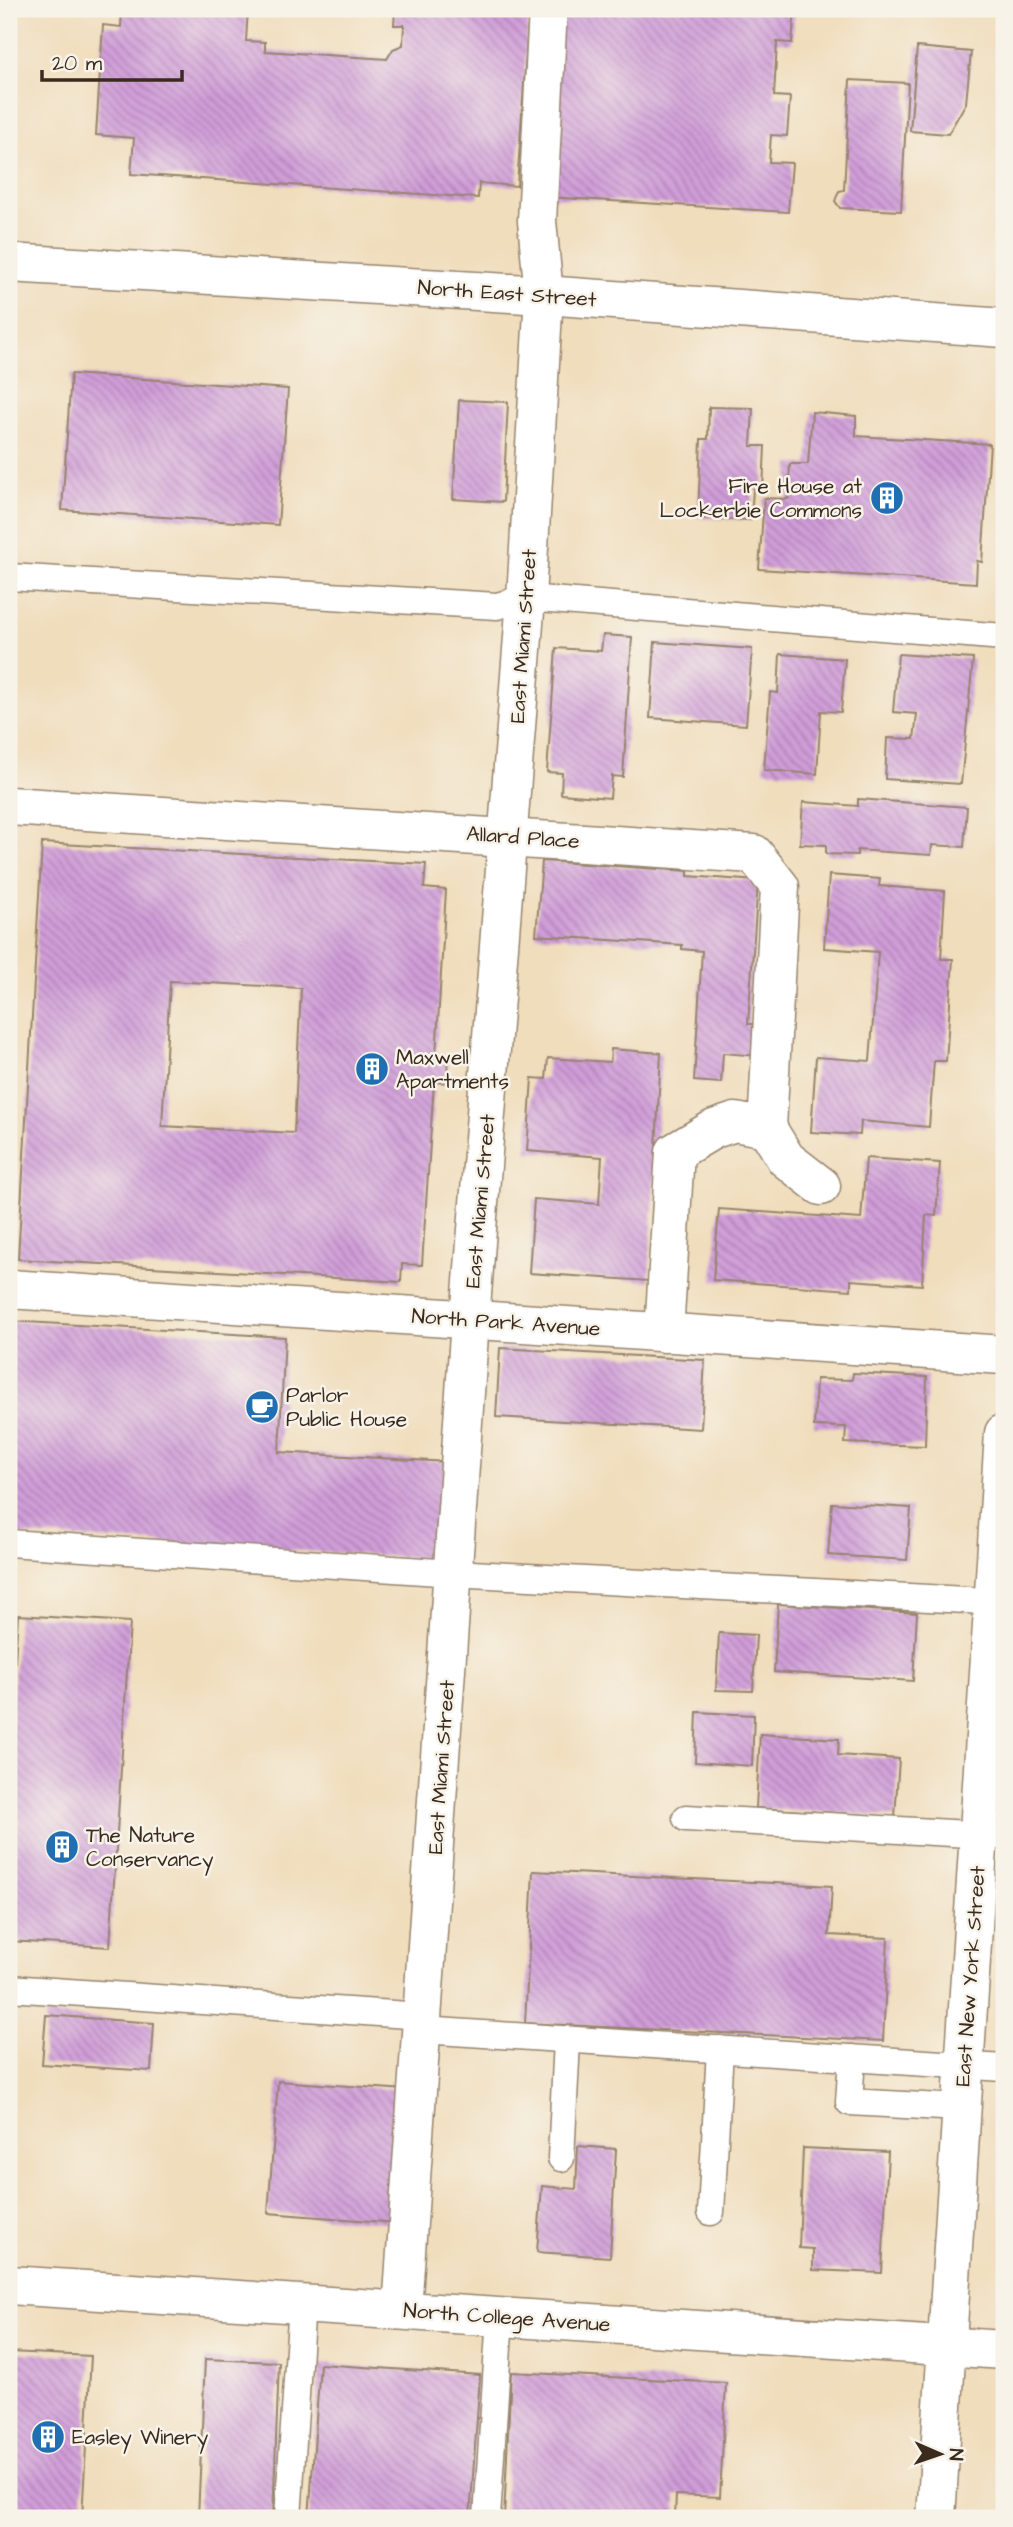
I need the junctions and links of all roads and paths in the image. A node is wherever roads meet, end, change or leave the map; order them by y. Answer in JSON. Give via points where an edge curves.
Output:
{"nodes":[{"id":1,"x":548,"y":9,"type":"edge"},
{"id":2,"x":9,"y":263,"type":"edge"},
{"id":3,"x":544,"y":295,"type":"junction"},
{"id":4,"x":1004,"y":328,"type":"edge"},
{"id":5,"x":9,"y":577,"type":"edge"},
{"id":6,"x":526,"y":598,"type":"junction"},
{"id":7,"x":1004,"y":637,"type":"edge"},
{"id":8,"x":9,"y":806,"type":"edge"},
{"id":9,"x":509,"y":836,"type":"junction"},
{"id":10,"x":767,"y":1128,"type":"junction"},
{"id":11,"x":821,"y":1186,"type":"dead end"},
{"id":12,"x":9,"y":1289,"type":"edge"},
{"id":13,"x":470,"y":1320,"type":"junction"},
{"id":14,"x":664,"y":1333,"type":"junction"},
{"id":15,"x":1004,"y":1355,"type":"edge"},
{"id":16,"x":1004,"y":1433,"type":"edge"},
{"id":17,"x":9,"y":1543,"type":"edge"},
{"id":18,"x":453,"y":1573,"type":"junction"},
{"id":19,"x":999,"y":1602,"type":"edge"},
{"id":20,"x":687,"y":1818,"type":"dead end"},
{"id":21,"x":991,"y":1835,"type":"edge"},
{"id":22,"x":9,"y":1988,"type":"edge"},
{"id":23,"x":422,"y":2023,"type":"junction"},
{"id":24,"x":567,"y":2041,"type":"junction"},
{"id":25,"x":720,"y":2049,"type":"junction"},
{"id":26,"x":852,"y":2058,"type":"junction"},
{"id":27,"x":964,"y":2064,"type":"junction"},
{"id":28,"x":1004,"y":2068,"type":"edge"},
{"id":29,"x":961,"y":2108,"type":"junction"},
{"id":30,"x":561,"y":2158,"type":"dead end"},
{"id":31,"x":711,"y":2212,"type":"dead end"},
{"id":32,"x":9,"y":2285,"type":"edge"},
{"id":33,"x":302,"y":2303,"type":"junction"},
{"id":34,"x":402,"y":2310,"type":"junction"},
{"id":35,"x":500,"y":2316,"type":"junction"},
{"id":36,"x":947,"y":2346,"type":"junction"},
{"id":37,"x":1004,"y":2350,"type":"edge"},
{"id":38,"x":288,"y":2518,"type":"edge"},
{"id":39,"x":487,"y":2518,"type":"edge"},
{"id":40,"x":936,"y":2518,"type":"edge"}],
"edges":[{"from":1,"to":3,"type":"street","name":"East Miami Street","via":[[537,221]]},
{"from":2,"to":3,"type":"street","name":"North East Street"},
{"from":3,"to":4,"type":"street","name":"North East Street"},
{"from":3,"to":6,"type":"street","name":"East Miami Street"},
{"from":5,"to":6,"type":"lane","via":[[497,606]]},
{"from":6,"to":7,"type":"lane"},
{"from":6,"to":9,"type":"street","name":"East Miami Street"},
{"from":8,"to":9,"type":"street","name":"Allard Place"},
{"from":9,"to":10,"type":"street","name":"Allard Place","via":[[754,854],[779,887]]},
{"from":9,"to":13,"type":"street","name":"East Miami Street"},
{"from":10,"to":11,"type":"street","via":[[786,1159]]},
{"from":10,"to":14,"type":"street","via":[[735,1122],[675,1152]]},
{"from":12,"to":13,"type":"street","name":"North Park Avenue"},
{"from":13,"to":14,"type":"street","name":"North Park Avenue"},
{"from":13,"to":18,"type":"street","name":"East Miami Street"},
{"from":14,"to":15,"type":"street","name":"North Park Avenue"},
{"from":16,"to":19,"type":"street","name":"East New York Street"},
{"from":17,"to":18,"type":"lane"},
{"from":18,"to":19,"type":"lane"},
{"from":18,"to":23,"type":"street","name":"East Miami Street"},
{"from":19,"to":21,"type":"street","name":"East New York Street"},
{"from":20,"to":21,"type":"lane"},
{"from":21,"to":27,"type":"street","name":"East New York Street"},
{"from":22,"to":23,"type":"lane"},
{"from":23,"to":24,"type":"lane"},
{"from":23,"to":34,"type":"street","name":"East Miami Street"},
{"from":24,"to":25,"type":"lane"},
{"from":24,"to":30,"type":"lane"},
{"from":25,"to":26,"type":"lane"},
{"from":25,"to":31,"type":"lane"},
{"from":26,"to":27,"type":"lane"},
{"from":26,"to":29,"type":"lane","via":[[849,2102]]},
{"from":27,"to":28,"type":"lane"},
{"from":27,"to":29,"type":"street","name":"East New York Street"},
{"from":29,"to":36,"type":"street","name":"East New York Street"},
{"from":32,"to":33,"type":"street","name":"North College Avenue"},
{"from":33,"to":34,"type":"street","name":"North College Avenue"},
{"from":33,"to":38,"type":"lane"},
{"from":34,"to":35,"type":"street","name":"North College Avenue"},
{"from":35,"to":36,"type":"street","name":"North College Avenue"},
{"from":35,"to":39,"type":"lane"},
{"from":36,"to":37,"type":"street","name":"North College Avenue"},
{"from":36,"to":40,"type":"street","name":"East New York Street"}]}
